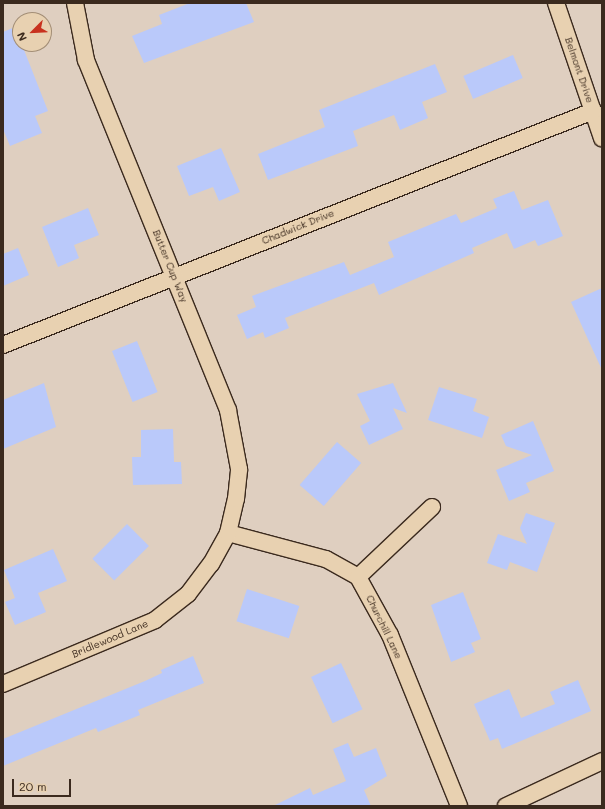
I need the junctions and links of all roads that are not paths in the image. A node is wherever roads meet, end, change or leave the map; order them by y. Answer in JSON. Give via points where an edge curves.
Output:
{"nodes":[{"id":1,"x":75,"y":3,"type":"edge"},
{"id":2,"x":556,"y":3,"type":"edge"},
{"id":3,"x":593,"y":111,"type":"junction"},
{"id":4,"x":602,"y":138,"type":"edge"},
{"id":5,"x":174,"y":277,"type":"junction"},
{"id":6,"x":3,"y":345,"type":"edge"},
{"id":7,"x":432,"y":507,"type":"dead end"},
{"id":8,"x":228,"y":533,"type":"junction"},
{"id":9,"x":358,"y":577,"type":"junction"},
{"id":10,"x":3,"y":684,"type":"edge"},
{"id":11,"x":602,"y":761,"type":"edge"},
{"id":12,"x":459,"y":806,"type":"edge"},
{"id":13,"x":506,"y":806,"type":"edge"}],
"edges":[{"from":1,"to":5,"type":"street","name":"Butter Cup Way","via":[[86,60]]},
{"from":2,"to":3,"type":"street","name":"Belmont Drive"},
{"from":3,"to":4,"type":"street","name":"Belmont Drive"},
{"from":3,"to":5,"type":"street","name":"Chadwick Drive"},
{"from":5,"to":6,"type":"street","name":"Chadwick Drive"},
{"from":5,"to":8,"type":"street","name":"Butter Cup Way","via":[[228,410],[236,440],[238,476]]},
{"from":7,"to":9,"type":"street"},
{"from":8,"to":9,"type":"street","via":[[326,559]]},
{"from":8,"to":10,"type":"street","name":"Bridlewood Lane","via":[[212,564],[188,594],[155,620]]},
{"from":9,"to":12,"type":"street","name":"Churchill Lane","via":[[390,635]]},
{"from":11,"to":13,"type":"street"}]}
